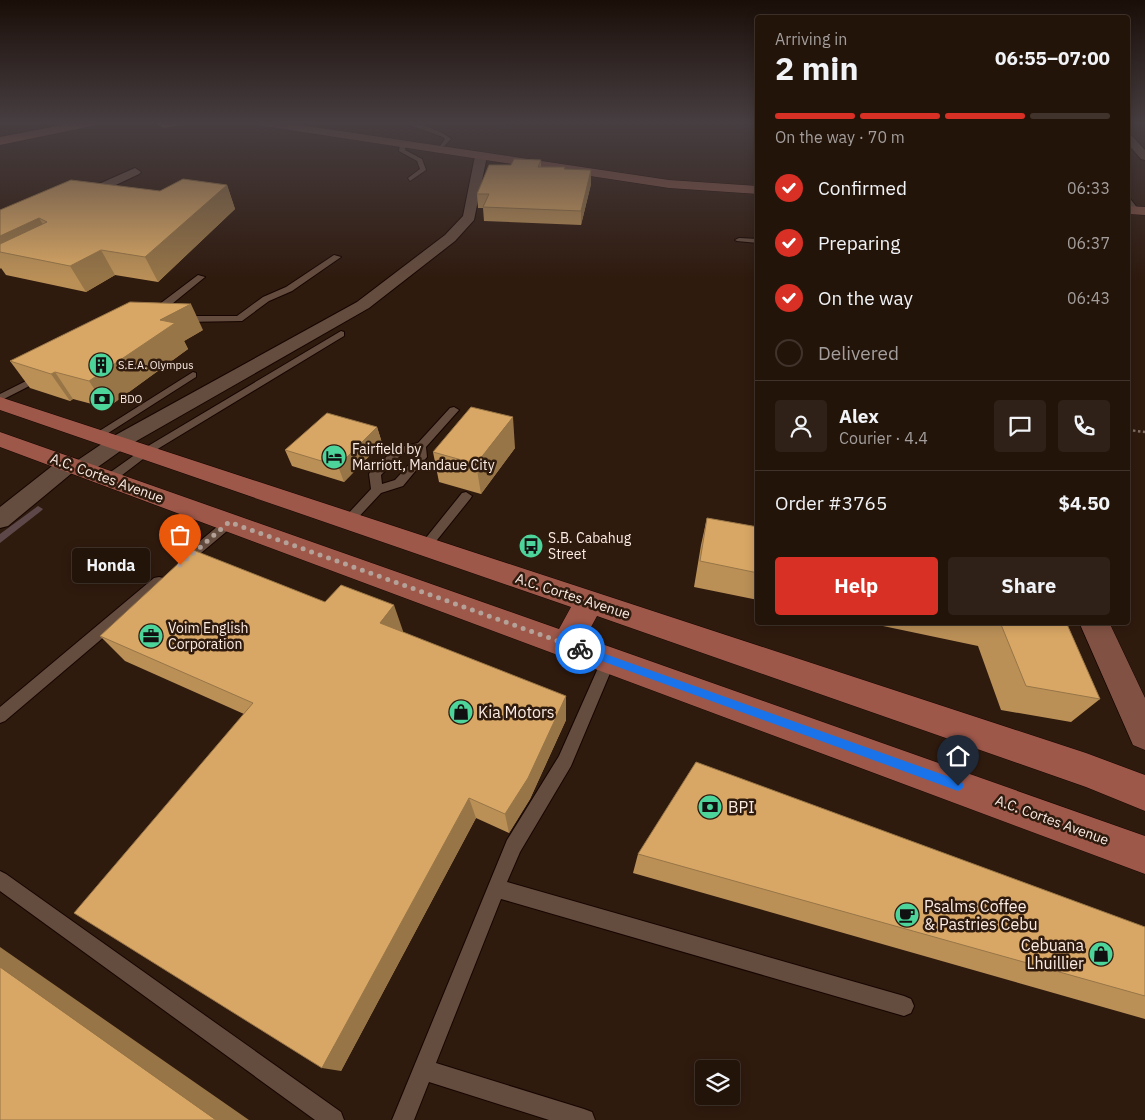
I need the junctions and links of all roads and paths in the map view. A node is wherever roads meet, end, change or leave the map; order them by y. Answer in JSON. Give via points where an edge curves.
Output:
{"nodes":[{"id":1,"x":130,"y":174,"type":"edge"},
{"id":2,"x":417,"y":174,"type":"edge"},
{"id":3,"x":477,"y":174,"type":"edge"},
{"id":4,"x":639,"y":174,"type":"edge"},
{"id":5,"x":410,"y":179,"type":"dead end"},
{"id":6,"x":755,"y":184,"type":"edge"},
{"id":7,"x":727,"y":185,"type":"junction"},
{"id":8,"x":755,"y":190,"type":"edge"},
{"id":9,"x":78,"y":200,"type":"edge"},
{"id":10,"x":739,"y":240,"type":"dead end"},
{"id":11,"x":755,"y":241,"type":"edge"},
{"id":12,"x":337,"y":257,"type":"dead end"},
{"id":13,"x":201,"y":277,"type":"dead end"},
{"id":14,"x":150,"y":319,"type":"junction"},
{"id":15,"x":160,"y":319,"type":"edge"},
{"id":16,"x":170,"y":319,"type":"edge"},
{"id":17,"x":142,"y":324,"type":"edge"},
{"id":18,"x":341,"y":334,"type":"dead end"},
{"id":19,"x":53,"y":370,"type":"edge"},
{"id":20,"x":193,"y":375,"type":"dead end"},
{"id":21,"x":0,"y":398,"type":"edge"},
{"id":22,"x":0,"y":403,"type":"edge"},
{"id":23,"x":454,"y":410,"type":"dead end"},
{"id":24,"x":1130,"y":430,"type":"edge"},
{"id":25,"x":1145,"y":432,"type":"edge"},
{"id":26,"x":108,"y":438,"type":"junction"},
{"id":27,"x":0,"y":439,"type":"edge"},
{"id":28,"x":421,"y":446,"type":"junction"},
{"id":29,"x":147,"y":451,"type":"junction"},
{"id":30,"x":75,"y":466,"type":"junction"},
{"id":31,"x":109,"y":479,"type":"junction"},
{"id":32,"x":377,"y":490,"type":"junction"},
{"id":33,"x":466,"y":496,"type":"dead end"},
{"id":34,"x":0,"y":520,"type":"edge"},
{"id":35,"x":349,"y":520,"type":"junction"},
{"id":36,"x":229,"y":522,"type":"junction"},
{"id":37,"x":425,"y":547,"type":"junction"},
{"id":38,"x":590,"y":601,"type":"junction"},
{"id":39,"x":1095,"y":625,"type":"edge"},
{"id":40,"x":566,"y":644,"type":"junction"},
{"id":41,"x":609,"y":659,"type":"junction"},
{"id":42,"x":0,"y":716,"type":"edge"},
{"id":43,"x":1145,"y":734,"type":"edge"},
{"id":44,"x":1145,"y":793,"type":"edge"},
{"id":45,"x":1145,"y":855,"type":"edge"},
{"id":46,"x":0,"y":880,"type":"edge"},
{"id":47,"x":496,"y":888,"type":"junction"},
{"id":48,"x":904,"y":1006,"type":"dead end"},
{"id":49,"x":424,"y":1070,"type":"junction"},
{"id":50,"x":333,"y":1120,"type":"edge"},
{"id":51,"x":403,"y":1120,"type":"edge"},
{"id":52,"x":584,"y":1120,"type":"edge"}],
"edges":[{"from":1,"to":9,"type":"street"},
{"from":2,"to":5,"type":"lane"},
{"from":3,"to":26,"type":"street","via":[[469,217],[450,238],[364,305]]},
{"from":4,"to":7,"type":"street"},
{"from":6,"to":7,"type":"street"},
{"from":7,"to":8,"type":"street"},
{"from":10,"to":11,"type":"lane"},
{"from":12,"to":16,"type":"lane","via":[[239,319]]},
{"from":13,"to":14,"type":"lane"},
{"from":14,"to":15,"type":"lane"},
{"from":14,"to":17,"type":"lane"},
{"from":18,"to":29,"type":"lane"},
{"from":19,"to":21,"type":"lane"},
{"from":20,"to":26,"type":"lane"},
{"from":22,"to":26,"type":"main road","name":"A.C. Cortes Avenue"},
{"from":23,"to":28,"type":"lane"},
{"from":24,"to":25,"type":"path"},
{"from":26,"to":29,"type":"main road","name":"A.C. Cortes Avenue"},
{"from":26,"to":30,"type":"street"},
{"from":27,"to":30,"type":"main road","name":"A.C. Cortes Avenue"},
{"from":28,"to":32,"type":"lane","via":[[422,457],[398,483]]},
{"from":28,"to":32,"type":"lane","via":[[400,450],[375,474]]},
{"from":29,"to":31,"type":"lane"},
{"from":29,"to":35,"type":"main road","name":"A.C. Cortes Avenue"},
{"from":30,"to":31,"type":"main road","name":"A.C. Cortes Avenue"},
{"from":30,"to":34,"type":"street"},
{"from":31,"to":36,"type":"main road","name":"A.C. Cortes Avenue"},
{"from":32,"to":35,"type":"lane"},
{"from":33,"to":37,"type":"lane"},
{"from":35,"to":37,"type":"main road","name":"A.C. Cortes Avenue"},
{"from":36,"to":40,"type":"main road","name":"A.C. Cortes Avenue"},
{"from":36,"to":42,"type":"lane"},
{"from":37,"to":38,"type":"main road","name":"A.C. Cortes Avenue"},
{"from":38,"to":40,"type":"main road"},
{"from":38,"to":44,"type":"main road","name":"A.C. Cortes Avenue"},
{"from":39,"to":43,"type":"street"},
{"from":40,"to":41,"type":"main road","name":"A.C. Cortes Avenue"},
{"from":41,"to":45,"type":"main road","name":"A.C. Cortes Avenue"},
{"from":41,"to":47,"type":"lane","via":[[565,761],[513,846]]},
{"from":46,"to":50,"type":"lane"},
{"from":47,"to":48,"type":"lane"},
{"from":47,"to":49,"type":"lane"},
{"from":49,"to":51,"type":"lane"},
{"from":49,"to":52,"type":"lane"}]}
